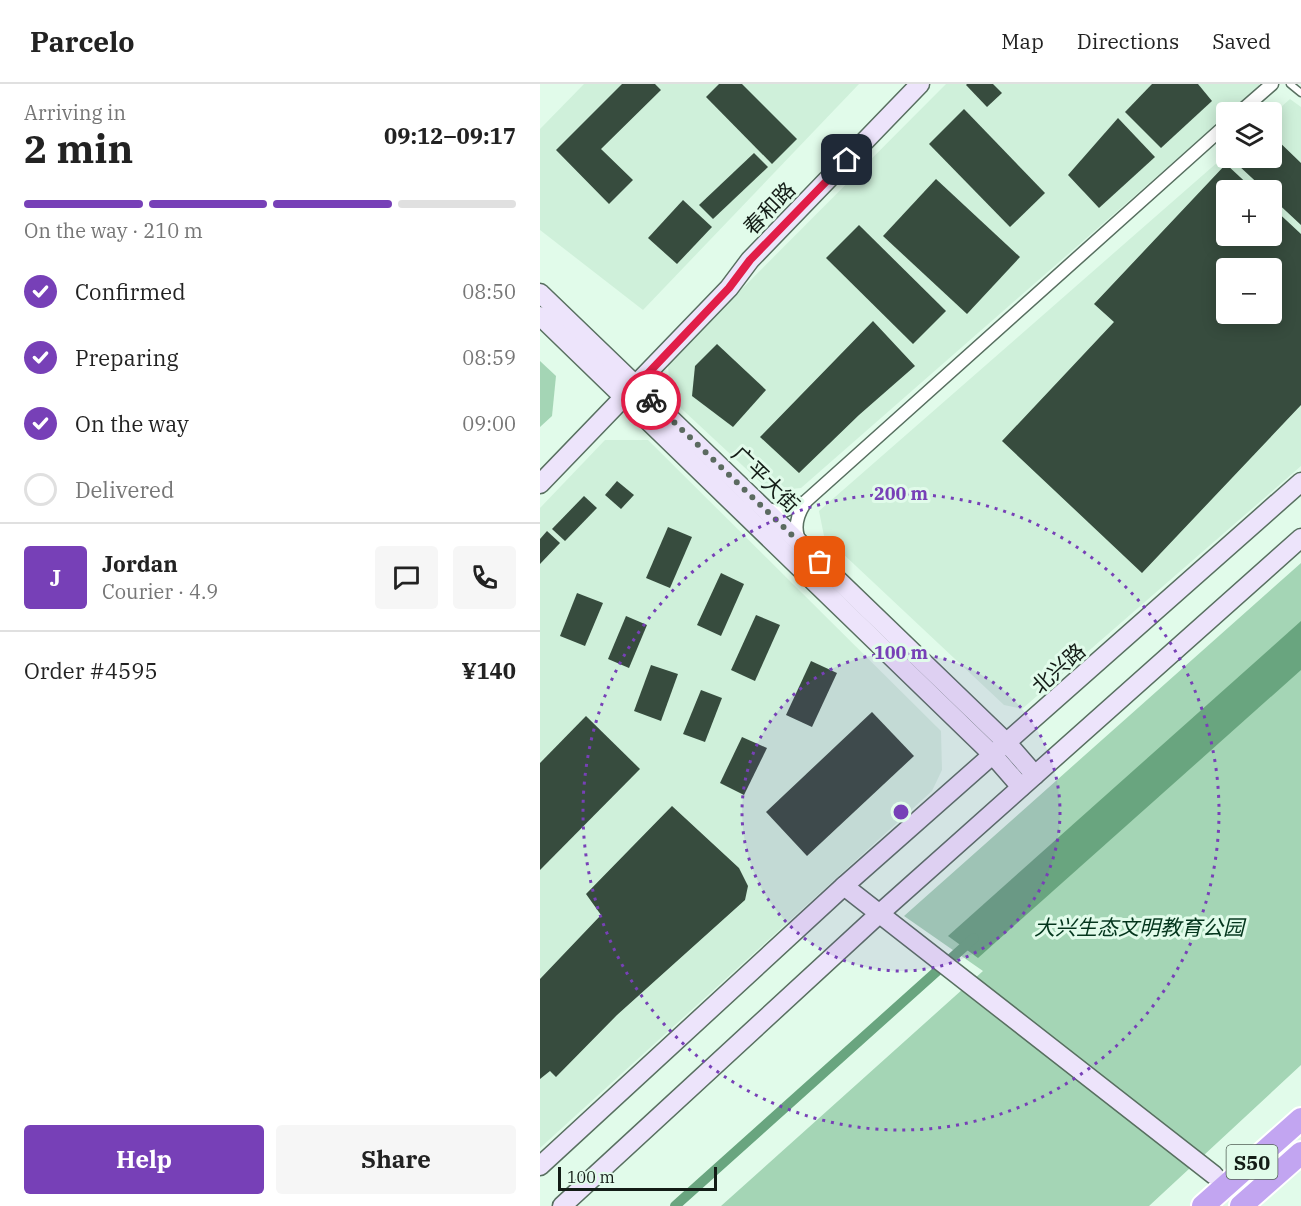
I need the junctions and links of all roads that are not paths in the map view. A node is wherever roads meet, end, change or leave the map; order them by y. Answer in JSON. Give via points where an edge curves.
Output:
{"nodes":[{"id":1,"x":920,"y":84,"type":"edge"},
{"id":2,"x":1272,"y":84,"type":"edge"},
{"id":3,"x":1290,"y":84,"type":"edge"},
{"id":4,"x":1301,"y":93,"type":"edge"},
{"id":5,"x":1251,"y":102,"type":"edge"},
{"id":6,"x":1216,"y":134,"type":"edge"},
{"id":7,"x":540,"y":293,"type":"edge"},
{"id":8,"x":540,"y":316,"type":"edge"},
{"id":9,"x":626,"y":387,"type":"junction"},
{"id":10,"x":540,"y":468,"type":"edge"},
{"id":11,"x":1301,"y":482,"type":"edge"},
{"id":12,"x":540,"y":484,"type":"edge"},
{"id":13,"x":805,"y":502,"type":"junction"},
{"id":14,"x":765,"y":509,"type":"junction"},
{"id":15,"x":1301,"y":538,"type":"edge"},
{"id":16,"x":803,"y":546,"type":"junction"},
{"id":17,"x":1000,"y":749,"type":"junction"},
{"id":18,"x":1035,"y":775,"type":"junction"},
{"id":19,"x":1021,"y":787,"type":"junction"},
{"id":20,"x":844,"y":886,"type":"junction"},
{"id":21,"x":879,"y":914,"type":"junction"},
{"id":22,"x":1301,"y":1119,"type":"edge"},
{"id":23,"x":1301,"y":1153,"type":"edge"},
{"id":24,"x":540,"y":1166,"type":"edge"},
{"id":25,"x":1214,"y":1175,"type":"dead end"},
{"id":26,"x":562,"y":1206,"type":"edge"},
{"id":27,"x":1203,"y":1206,"type":"edge"},
{"id":28,"x":1241,"y":1206,"type":"edge"}],
"edges":[{"from":1,"to":9,"type":"main road","name":"春和路","via":[[750,260],[720,282]]},
{"from":2,"to":5,"type":"street"},
{"from":3,"to":4,"type":"lane"},
{"from":6,"to":13,"type":"street"},
{"from":7,"to":9,"type":"main road","name":"广平大街"},
{"from":8,"to":9,"type":"main road","name":"广平大街"},
{"from":9,"to":10,"type":"main road"},
{"from":9,"to":12,"type":"main road"},
{"from":9,"to":14,"type":"main road","name":"广平大街"},
{"from":9,"to":17,"type":"main road","name":"广平大街"},
{"from":11,"to":17,"type":"main road","name":"北兴路"},
{"from":13,"to":14,"type":"street","via":[[782,512]]},
{"from":13,"to":16,"type":"street","via":[[797,525]]},
{"from":14,"to":16,"type":"main road","name":"广平大街"},
{"from":15,"to":18,"type":"main road"},
{"from":16,"to":17,"type":"main road","name":"广平大街"},
{"from":17,"to":18,"type":"main road","name":"广平大街"},
{"from":17,"to":19,"type":"main road","name":"广平大街"},
{"from":17,"to":20,"type":"main road","name":"北兴路"},
{"from":18,"to":19,"type":"main road"},
{"from":19,"to":21,"type":"main road"},
{"from":20,"to":21,"type":"main road"},
{"from":20,"to":24,"type":"main road","name":"北兴路"},
{"from":21,"to":25,"type":"main road"},
{"from":21,"to":26,"type":"main road"},
{"from":22,"to":27,"type":"highway","number":"S50"},
{"from":23,"to":28,"type":"highway","number":"S50"}]}
